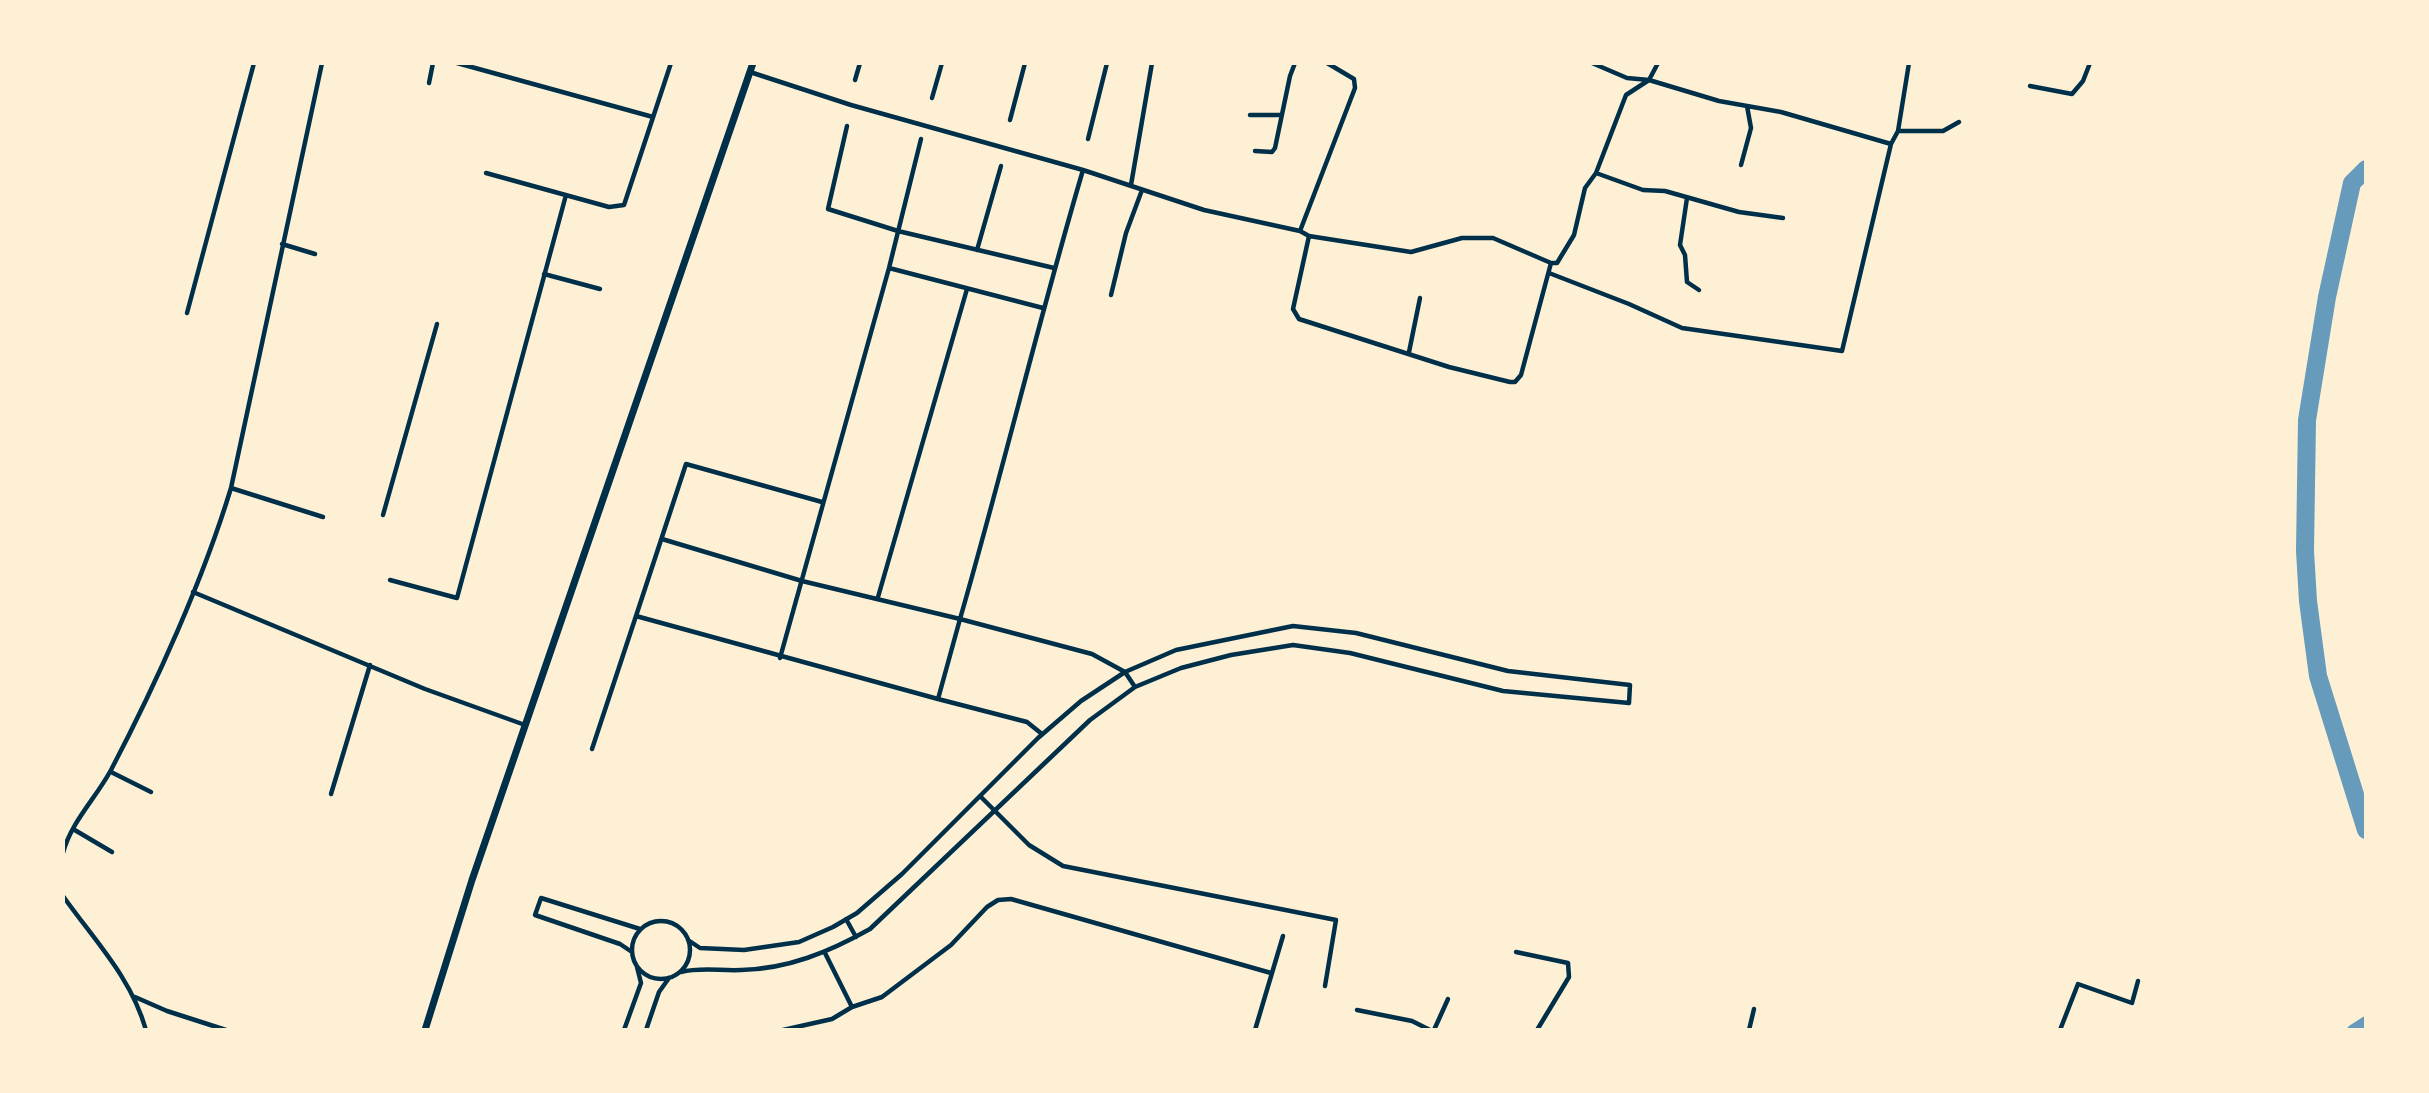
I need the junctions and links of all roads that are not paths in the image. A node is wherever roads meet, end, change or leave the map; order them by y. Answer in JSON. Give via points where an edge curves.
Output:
{"nodes":[{"id":1,"x":254,"y":63,"type":"edge"},
{"id":2,"x":322,"y":63,"type":"edge"},
{"id":3,"x":433,"y":63,"type":"edge"},
{"id":4,"x":457,"y":63,"type":"edge"},
{"id":5,"x":671,"y":63,"type":"edge"},
{"id":6,"x":752,"y":63,"type":"edge"},
{"id":7,"x":860,"y":63,"type":"edge"},
{"id":8,"x":942,"y":63,"type":"edge"},
{"id":9,"x":1026,"y":63,"type":"edge"},
{"id":10,"x":1107,"y":63,"type":"edge"},
{"id":11,"x":1153,"y":63,"type":"edge"},
{"id":12,"x":1296,"y":63,"type":"edge"},
{"id":13,"x":1327,"y":63,"type":"edge"},
{"id":14,"x":1592,"y":63,"type":"edge"},
{"id":15,"x":1658,"y":63,"type":"edge"},
{"id":16,"x":1909,"y":63,"type":"edge"},
{"id":17,"x":2090,"y":63,"type":"edge"},
{"id":18,"x":750,"y":72,"type":"junction"},
{"id":19,"x":855,"y":80,"type":"dead end"},
{"id":20,"x":1649,"y":80,"type":"junction"},
{"id":21,"x":429,"y":83,"type":"dead end"},
{"id":22,"x":2030,"y":86,"type":"dead end"},
{"id":23,"x":932,"y":98,"type":"dead end"},
{"id":24,"x":1747,"y":106,"type":"junction"},
{"id":25,"x":1250,"y":115,"type":"dead end"},
{"id":26,"x":1282,"y":115,"type":"junction"},
{"id":27,"x":653,"y":117,"type":"junction"},
{"id":28,"x":1010,"y":120,"type":"dead end"},
{"id":29,"x":1959,"y":122,"type":"dead end"},
{"id":30,"x":847,"y":126,"type":"dead end"},
{"id":31,"x":1898,"y":131,"type":"junction"},
{"id":32,"x":921,"y":139,"type":"dead end"},
{"id":33,"x":1088,"y":139,"type":"dead end"},
{"id":34,"x":1891,"y":144,"type":"junction"},
{"id":35,"x":1255,"y":151,"type":"dead end"},
{"id":36,"x":1741,"y":165,"type":"dead end"},
{"id":37,"x":1001,"y":166,"type":"dead end"},
{"id":38,"x":1083,"y":170,"type":"junction"},
{"id":39,"x":486,"y":173,"type":"dead end"},
{"id":40,"x":1596,"y":173,"type":"junction"},
{"id":41,"x":1131,"y":185,"type":"junction"},
{"id":42,"x":1142,"y":190,"type":"junction"},
{"id":43,"x":566,"y":195,"type":"junction"},
{"id":44,"x":1687,"y":198,"type":"junction"},
{"id":45,"x":1783,"y":218,"type":"dead end"},
{"id":46,"x":898,"y":231,"type":"junction"},
{"id":47,"x":1300,"y":231,"type":"junction"},
{"id":48,"x":1309,"y":236,"type":"junction"},
{"id":49,"x":282,"y":244,"type":"junction"},
{"id":50,"x":977,"y":250,"type":"junction"},
{"id":51,"x":315,"y":254,"type":"dead end"},
{"id":52,"x":1551,"y":263,"type":"junction"},
{"id":53,"x":889,"y":268,"type":"junction"},
{"id":54,"x":1054,"y":268,"type":"junction"},
{"id":55,"x":1549,"y":273,"type":"junction"},
{"id":56,"x":544,"y":274,"type":"junction"},
{"id":57,"x":600,"y":289,"type":"dead end"},
{"id":58,"x":967,"y":289,"type":"junction"},
{"id":59,"x":1699,"y":290,"type":"dead end"},
{"id":60,"x":1111,"y":295,"type":"dead end"},
{"id":61,"x":1420,"y":298,"type":"dead end"},
{"id":62,"x":1043,"y":308,"type":"junction"},
{"id":63,"x":187,"y":313,"type":"dead end"},
{"id":64,"x":437,"y":324,"type":"dead end"},
{"id":65,"x":1409,"y":352,"type":"junction"},
{"id":66,"x":231,"y":488,"type":"junction"},
{"id":67,"x":822,"y":502,"type":"junction"},
{"id":68,"x":383,"y":515,"type":"dead end"},
{"id":69,"x":323,"y":517,"type":"dead end"},
{"id":70,"x":662,"y":539,"type":"junction"},
{"id":71,"x":390,"y":580,"type":"dead end"},
{"id":72,"x":802,"y":581,"type":"junction"},
{"id":73,"x":193,"y":592,"type":"junction"},
{"id":74,"x":878,"y":598,"type":"junction"},
{"id":75,"x":636,"y":616,"type":"junction"},
{"id":76,"x":960,"y":619,"type":"junction"},
{"id":77,"x":780,"y":658,"type":"junction"},
{"id":78,"x":370,"y":665,"type":"junction"},
{"id":79,"x":1125,"y":671,"type":"junction"},
{"id":80,"x":1135,"y":687,"type":"junction"},
{"id":81,"x":938,"y":699,"type":"junction"},
{"id":82,"x":526,"y":725,"type":"junction"},
{"id":83,"x":1042,"y":734,"type":"junction"},
{"id":84,"x":592,"y":749,"type":"dead end"},
{"id":85,"x":110,"y":772,"type":"junction"},
{"id":86,"x":150,"y":792,"type":"dead end"},
{"id":87,"x":331,"y":794,"type":"dead end"},
{"id":88,"x":980,"y":795,"type":"junction"},
{"id":89,"x":995,"y":809,"type":"junction"},
{"id":90,"x":73,"y":829,"type":"junction"},
{"id":91,"x":112,"y":852,"type":"dead end"},
{"id":92,"x":63,"y":853,"type":"edge"},
{"id":93,"x":63,"y":896,"type":"edge"},
{"id":94,"x":846,"y":919,"type":"junction"},
{"id":95,"x":640,"y":929,"type":"junction"},
{"id":96,"x":1283,"y":936,"type":"dead end"},
{"id":97,"x":856,"y":937,"type":"junction"},
{"id":98,"x":688,"y":940,"type":"junction"},
{"id":99,"x":632,"y":952,"type":"junction"},
{"id":100,"x":1516,"y":952,"type":"dead end"},
{"id":101,"x":825,"y":953,"type":"junction"},
{"id":102,"x":637,"y":966,"type":"junction"},
{"id":103,"x":681,"y":972,"type":"junction"},
{"id":104,"x":1271,"y":973,"type":"junction"},
{"id":105,"x":669,"y":978,"type":"junction"},
{"id":106,"x":2138,"y":981,"type":"dead end"},
{"id":107,"x":1325,"y":986,"type":"dead end"},
{"id":108,"x":134,"y":996,"type":"junction"},
{"id":109,"x":1448,"y":999,"type":"dead end"},
{"id":110,"x":852,"y":1007,"type":"junction"},
{"id":111,"x":1754,"y":1009,"type":"dead end"},
{"id":112,"x":1357,"y":1010,"type":"dead end"},
{"id":113,"x":146,"y":1030,"type":"edge"},
{"id":114,"x":226,"y":1030,"type":"edge"},
{"id":115,"x":425,"y":1030,"type":"edge"},
{"id":116,"x":624,"y":1030,"type":"edge"},
{"id":117,"x":646,"y":1030,"type":"edge"},
{"id":118,"x":783,"y":1030,"type":"edge"},
{"id":119,"x":1255,"y":1030,"type":"edge"},
{"id":120,"x":1432,"y":1030,"type":"edge"},
{"id":121,"x":1537,"y":1030,"type":"edge"},
{"id":122,"x":1749,"y":1030,"type":"edge"},
{"id":123,"x":2060,"y":1030,"type":"edge"}],
"edges":[{"from":1,"to":63,"type":"street"},
{"from":2,"to":49,"type":"street"},
{"from":3,"to":21,"type":"street"},
{"from":4,"to":27,"type":"street"},
{"from":5,"to":27,"type":"street"},
{"from":6,"to":18,"type":"main road"},
{"from":7,"to":19,"type":"street"},
{"from":8,"to":23,"type":"street"},
{"from":9,"to":28,"type":"street"},
{"from":10,"to":33,"type":"street"},
{"from":11,"to":41,"type":"street"},
{"from":12,"to":26,"type":"street"},
{"from":13,"to":47,"type":"street","via":[[1354,79],[1355,88]]},
{"from":14,"to":20,"type":"street","via":[[1627,78]]},
{"from":15,"to":20,"type":"street"},
{"from":16,"to":31,"type":"street"},
{"from":17,"to":22,"type":"street","via":[[2072,94]]},
{"from":18,"to":38,"type":"street"},
{"from":18,"to":82,"type":"main road"},
{"from":20,"to":24,"type":"street"},
{"from":20,"to":40,"type":"street","via":[[1626,95]]},
{"from":24,"to":34,"type":"street"},
{"from":24,"to":36,"type":"street","via":[[1751,128]]},
{"from":25,"to":26,"type":"street"},
{"from":26,"to":35,"type":"street","via":[[1272,152]]},
{"from":27,"to":43,"type":"street","via":[[624,205],[609,207]]},
{"from":29,"to":31,"type":"street","via":[[1943,131]]},
{"from":30,"to":46,"type":"street","via":[[828,209]]},
{"from":31,"to":34,"type":"street"},
{"from":32,"to":46,"type":"street"},
{"from":34,"to":55,"type":"street","via":[[1842,351],[1682,328]]},
{"from":37,"to":50,"type":"street"},
{"from":38,"to":41,"type":"street"},
{"from":38,"to":54,"type":"street"},
{"from":39,"to":43,"type":"street"},
{"from":40,"to":44,"type":"street","via":[[1643,190]]},
{"from":40,"to":52,"type":"street","via":[[1586,188],[1568,248]]},
{"from":41,"to":42,"type":"street"},
{"from":42,"to":47,"type":"street","via":[[1204,210]]},
{"from":42,"to":60,"type":"street"},
{"from":43,"to":56,"type":"street"},
{"from":44,"to":45,"type":"street"},
{"from":44,"to":59,"type":"street","via":[[1680,245],[1687,282]]},
{"from":46,"to":50,"type":"street"},
{"from":46,"to":53,"type":"street"},
{"from":47,"to":48,"type":"street"},
{"from":48,"to":52,"type":"street","via":[[1411,252],[1462,238],[1493,238]]},
{"from":48,"to":65,"type":"street","via":[[1293,309],[1298,319]]},
{"from":49,"to":51,"type":"street"},
{"from":49,"to":66,"type":"street"},
{"from":50,"to":54,"type":"street"},
{"from":52,"to":55,"type":"street"},
{"from":53,"to":58,"type":"street"},
{"from":53,"to":67,"type":"street"},
{"from":54,"to":62,"type":"street"},
{"from":55,"to":65,"type":"street","via":[[1521,375],[1515,382],[1449,367]]},
{"from":56,"to":57,"type":"street"},
{"from":56,"to":71,"type":"street","via":[[457,598]]},
{"from":58,"to":62,"type":"street"},
{"from":58,"to":74,"type":"street"},
{"from":61,"to":65,"type":"street"},
{"from":62,"to":76,"type":"street"},
{"from":64,"to":68,"type":"street"},
{"from":66,"to":69,"type":"street"},
{"from":66,"to":73,"type":"street"},
{"from":67,"to":70,"type":"street","via":[[686,464]]},
{"from":67,"to":72,"type":"street"},
{"from":70,"to":72,"type":"street"},
{"from":70,"to":75,"type":"street"},
{"from":72,"to":74,"type":"street"},
{"from":72,"to":77,"type":"street"},
{"from":73,"to":78,"type":"street"},
{"from":73,"to":85,"type":"street"},
{"from":74,"to":76,"type":"street"},
{"from":75,"to":77,"type":"street"},
{"from":75,"to":84,"type":"street"},
{"from":76,"to":79,"type":"street","via":[[1092,653]]},
{"from":76,"to":81,"type":"street"},
{"from":77,"to":81,"type":"street"},
{"from":78,"to":82,"type":"street"},
{"from":78,"to":87,"type":"street"},
{"from":79,"to":80,"type":"street"},
{"from":79,"to":80,"type":"street","via":[[1176,650],[1293,626],[1356,633],[1508,671],[1630,685],[1629,703],[1575,700],[1503,691],[1350,653],[1293,645],[1181,668]]},
{"from":79,"to":83,"type":"street"},
{"from":80,"to":89,"type":"street","via":[[1053,752]]},
{"from":81,"to":83,"type":"street","via":[[1027,722]]},
{"from":82,"to":115,"type":"main road"},
{"from":83,"to":88,"type":"street"},
{"from":85,"to":86,"type":"street"},
{"from":85,"to":90,"type":"street"},
{"from":88,"to":89,"type":"street"},
{"from":88,"to":94,"type":"street","via":[[902,873]]},
{"from":89,"to":97,"type":"street","via":[[916,888]]},
{"from":89,"to":107,"type":"street","via":[[1029,845],[1063,866],[1336,920]]},
{"from":90,"to":91,"type":"street"},
{"from":90,"to":92,"type":"street"},
{"from":93,"to":108,"type":"street"},
{"from":94,"to":97,"type":"street"},
{"from":94,"to":98,"type":"street","via":[[799,942],[744,950],[700,948]]},
{"from":95,"to":98,"type":"street","via":[[666,921],[682,930]]},
{"from":95,"to":99,"type":"street"},
{"from":95,"to":99,"type":"street","via":[[541,898],[535,915]]},
{"from":96,"to":104,"type":"street"},
{"from":97,"to":101,"type":"street"},
{"from":98,"to":103,"type":"street","via":[[690,955]]},
{"from":99,"to":102,"type":"street"},
{"from":100,"to":121,"type":"street","via":[[1570,967]]},
{"from":101,"to":103,"type":"street","via":[[804,961],[741,970]]},
{"from":101,"to":110,"type":"street"},
{"from":102,"to":105,"type":"street","via":[[652,978]]},
{"from":102,"to":116,"type":"street","via":[[640,983]]},
{"from":103,"to":105,"type":"street"},
{"from":104,"to":110,"type":"street","via":[[1011,899],[998,900],[951,945],[882,997]]},
{"from":104,"to":119,"type":"street"},
{"from":105,"to":117,"type":"street"},
{"from":106,"to":123,"type":"street","via":[[2134,1001],[2129,1003],[2078,984]]},
{"from":108,"to":113,"type":"street"},
{"from":108,"to":114,"type":"street"},
{"from":109,"to":120,"type":"street"},
{"from":110,"to":118,"type":"street","via":[[832,1019]]},
{"from":111,"to":122,"type":"street"},
{"from":112,"to":120,"type":"street","via":[[1412,1021]]}]}
